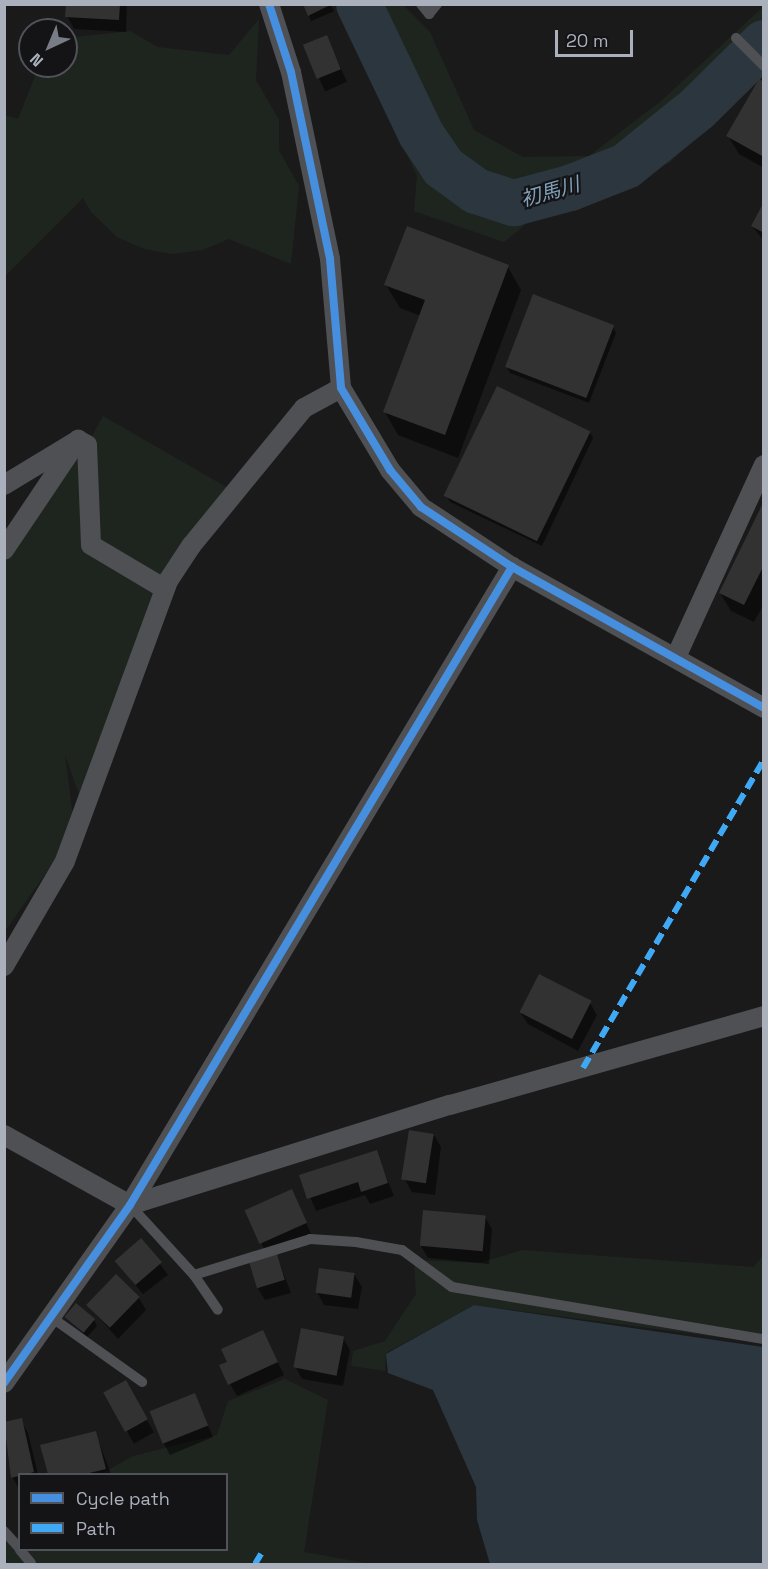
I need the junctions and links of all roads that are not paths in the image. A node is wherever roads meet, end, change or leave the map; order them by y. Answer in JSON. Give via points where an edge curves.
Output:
{"nodes":[{"id":1,"x":269,"y":4,"type":"edge"},
{"id":2,"x":421,"y":4,"type":"edge"},
{"id":3,"x":437,"y":4,"type":"edge"},
{"id":4,"x":736,"y":38,"type":"dead end"},
{"id":5,"x":764,"y":66,"type":"edge"},
{"id":6,"x":341,"y":388,"type":"junction"},
{"id":7,"x":78,"y":440,"type":"junction"},
{"id":8,"x":764,"y":465,"type":"edge"},
{"id":9,"x":4,"y":486,"type":"edge"},
{"id":10,"x":4,"y":550,"type":"edge"},
{"id":11,"x":512,"y":567,"type":"junction"},
{"id":12,"x":165,"y":589,"type":"junction"},
{"id":13,"x":676,"y":657,"type":"junction"},
{"id":14,"x":764,"y":708,"type":"edge"},
{"id":15,"x":4,"y":966,"type":"edge"},
{"id":16,"x":764,"y":1016,"type":"edge"},
{"id":17,"x":4,"y":1135,"type":"edge"},
{"id":18,"x":130,"y":1205,"type":"junction"},
{"id":19,"x":194,"y":1275,"type":"junction"},
{"id":20,"x":218,"y":1310,"type":"dead end"},
{"id":21,"x":51,"y":1317,"type":"junction"},
{"id":22,"x":764,"y":1339,"type":"edge"},
{"id":23,"x":142,"y":1382,"type":"dead end"},
{"id":24,"x":4,"y":1383,"type":"edge"},
{"id":25,"x":4,"y":1531,"type":"edge"},
{"id":26,"x":18,"y":1547,"type":"edge"},
{"id":27,"x":22,"y":1551,"type":"edge"},
{"id":28,"x":32,"y":1563,"type":"dead end"}],
"edges":[{"from":1,"to":6,"type":"street","via":[[291,72],[330,259]]},
{"from":2,"to":3,"type":"lane","via":[[429,14]]},
{"from":4,"to":5,"type":"lane"},
{"from":6,"to":11,"type":"street","via":[[390,471],[421,507]]},
{"from":6,"to":12,"type":"street","via":[[304,408],[191,546]]},
{"from":7,"to":9,"type":"street"},
{"from":7,"to":10,"type":"street"},
{"from":7,"to":12,"type":"street","via":[[87,444],[91,545]]},
{"from":8,"to":13,"type":"street"},
{"from":11,"to":13,"type":"street"},
{"from":11,"to":18,"type":"street"},
{"from":12,"to":15,"type":"street","via":[[65,861]]},
{"from":13,"to":14,"type":"street"},
{"from":16,"to":18,"type":"street","via":[[450,1106]]},
{"from":17,"to":18,"type":"street"},
{"from":18,"to":19,"type":"lane"},
{"from":18,"to":21,"type":"street"},
{"from":19,"to":20,"type":"lane"},
{"from":19,"to":22,"type":"lane","via":[[310,1239],[356,1242],[402,1250],[453,1287]]},
{"from":21,"to":23,"type":"lane"},
{"from":21,"to":24,"type":"street"},
{"from":25,"to":26,"type":"lane"},
{"from":27,"to":28,"type":"lane"}]}
